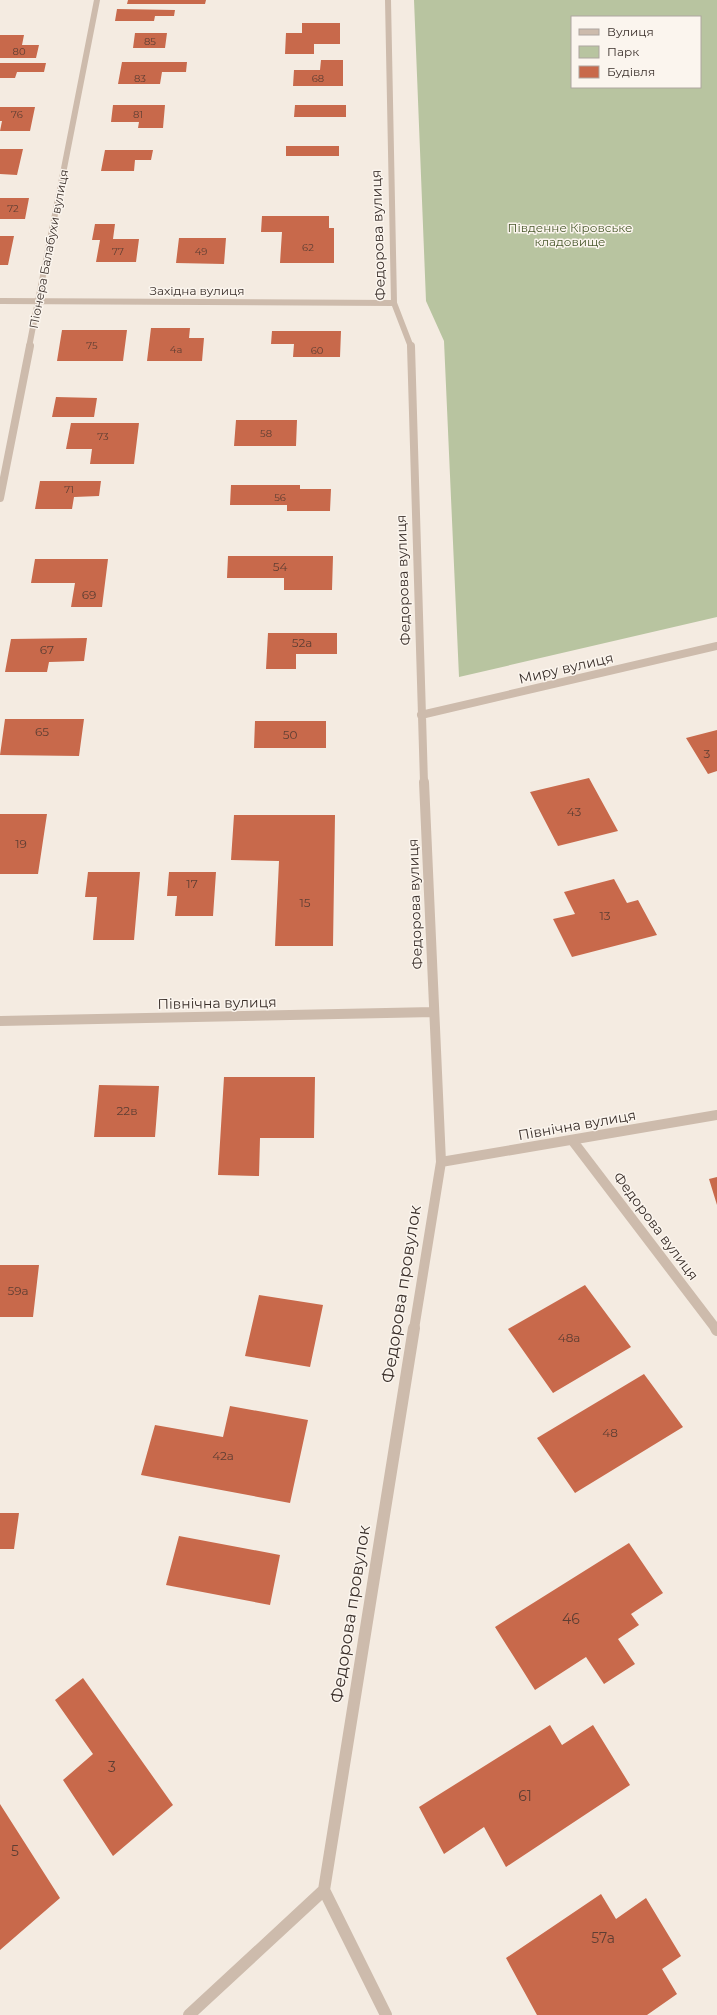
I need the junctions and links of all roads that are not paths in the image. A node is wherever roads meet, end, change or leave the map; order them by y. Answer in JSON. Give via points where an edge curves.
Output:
{"nodes":[{"id":1,"x":97,"y":0,"type":"edge"},
{"id":2,"x":388,"y":0,"type":"edge"},
{"id":3,"x":0,"y":301,"type":"edge"},
{"id":4,"x":38,"y":302,"type":"junction"},
{"id":5,"x":394,"y":303,"type":"junction"},
{"id":6,"x":0,"y":498,"type":"edge"},
{"id":7,"x":717,"y":646,"type":"edge"},
{"id":8,"x":422,"y":715,"type":"junction"},
{"id":9,"x":434,"y":1012,"type":"junction"},
{"id":10,"x":0,"y":1021,"type":"edge"},
{"id":11,"x":717,"y":1115,"type":"edge"},
{"id":12,"x":572,"y":1140,"type":"junction"},
{"id":13,"x":441,"y":1162,"type":"junction"},
{"id":14,"x":717,"y":1330,"type":"edge"},
{"id":15,"x":324,"y":1890,"type":"junction"},
{"id":16,"x":189,"y":2015,"type":"edge"},
{"id":17,"x":386,"y":2015,"type":"edge"}],
"edges":[{"from":1,"to":4,"type":"street","name":"Піонера Балабухи вулиця"},
{"from":2,"to":5,"type":"street","name":"Федорова вулиця"},
{"from":3,"to":4,"type":"street","name":"Західна вулиця"},
{"from":4,"to":5,"type":"street","name":"Західна вулиця"},
{"from":4,"to":6,"type":"street","name":"Піонера Балабухи вулиця"},
{"from":5,"to":8,"type":"street","name":"Федорова вулиця","via":[[411,343]]},
{"from":7,"to":8,"type":"street","name":"Миру вулиця"},
{"from":8,"to":9,"type":"street","name":"Федорова вулиця"},
{"from":9,"to":10,"type":"street","name":"Північна вулиця"},
{"from":9,"to":13,"type":"street","name":"Федорова вулиця"},
{"from":11,"to":12,"type":"street","name":"Північна вулиця"},
{"from":12,"to":13,"type":"street","name":"Північна вулиця"},
{"from":12,"to":14,"type":"street","name":"Федорова вулиця"},
{"from":13,"to":15,"type":"street","name":"Федорова провулок"},
{"from":15,"to":16,"type":"street"},
{"from":15,"to":17,"type":"street"}]}
